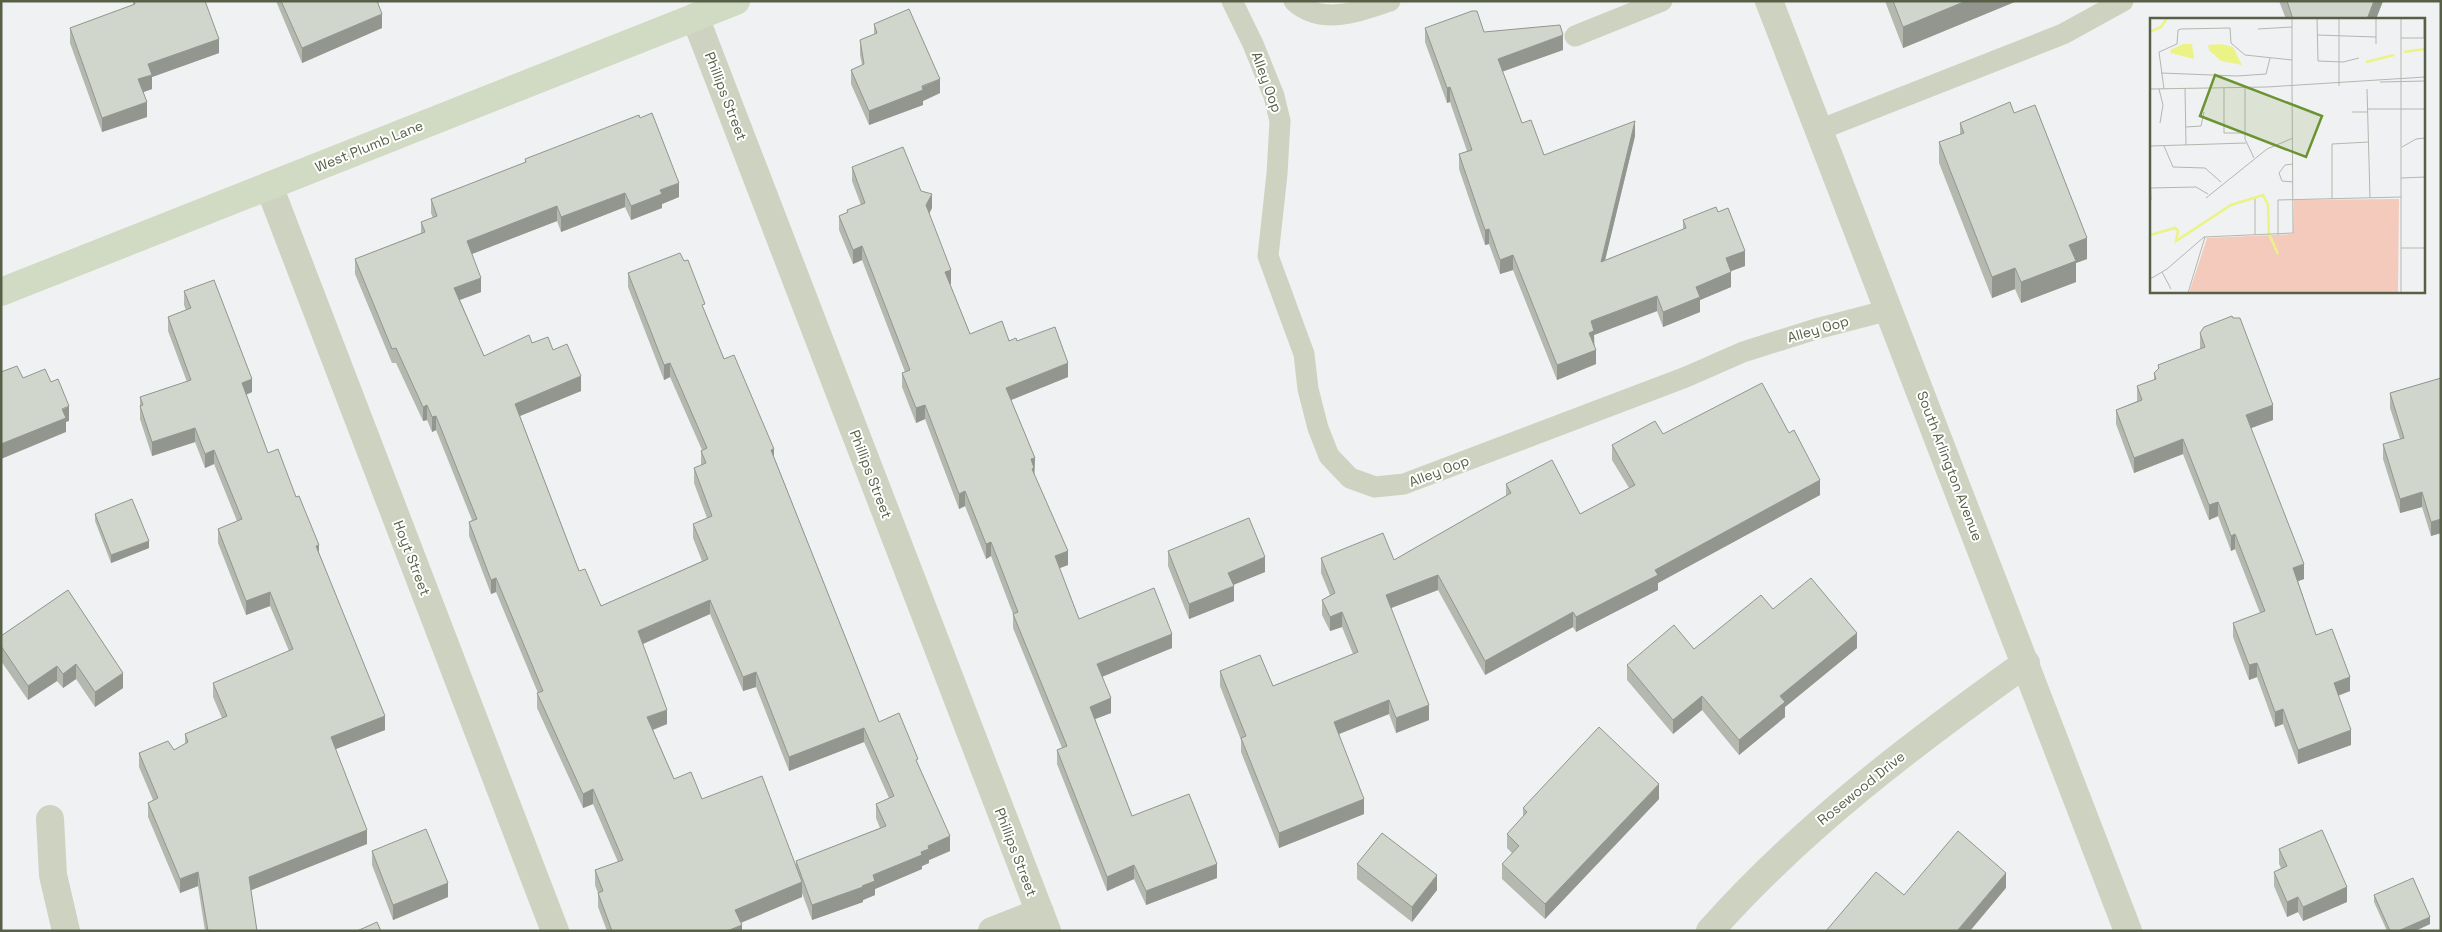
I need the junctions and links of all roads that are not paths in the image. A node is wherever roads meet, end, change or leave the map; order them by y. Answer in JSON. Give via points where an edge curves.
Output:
{"nodes":[{"id":1,"x":736,"y":1,"type":"edge"},
{"id":2,"x":1232,"y":1,"type":"edge"},
{"id":3,"x":1294,"y":1,"type":"edge"},
{"id":4,"x":1390,"y":1,"type":"edge"},
{"id":5,"x":1662,"y":1,"type":"edge"},
{"id":6,"x":1769,"y":1,"type":"edge"},
{"id":7,"x":2123,"y":1,"type":"edge"},
{"id":8,"x":696,"y":17,"type":"junction"},
{"id":9,"x":1575,"y":36,"type":"dead end"},
{"id":10,"x":1819,"y":130,"type":"junction"},
{"id":11,"x":269,"y":186,"type":"junction"},
{"id":12,"x":1,"y":292,"type":"edge"},
{"id":13,"x":1889,"y":310,"type":"junction"},
{"id":14,"x":2026,"y":663,"type":"junction"},
{"id":15,"x":50,"y":819,"type":"dead end"},
{"id":16,"x":1043,"y":922,"type":"edge"},
{"id":17,"x":66,"y":931,"type":"edge"},
{"id":18,"x":555,"y":931,"type":"edge"},
{"id":19,"x":992,"y":931,"type":"edge"},
{"id":20,"x":1710,"y":931,"type":"edge"},
{"id":21,"x":2128,"y":931,"type":"edge"}],
"edges":[{"from":1,"to":8,"type":"main road","name":"West Plumb Lane"},
{"from":2,"to":13,"type":"lane","name":"Alley Oop","via":[[1274,96],[1280,121],[1278,174],[1268,256],[1304,354],[1318,428],[1330,456],[1350,478],[1375,487],[1404,484],[1686,377],[1743,352]]},
{"from":3,"to":4,"type":"lane","via":[[1303,9],[1329,17]]},
{"from":5,"to":9,"type":"lane"},
{"from":6,"to":10,"type":"street","name":"South Arlington Avenue"},
{"from":7,"to":10,"type":"lane","via":[[2063,34]]},
{"from":8,"to":11,"type":"main road","name":"West Plumb Lane"},
{"from":8,"to":16,"type":"street","name":"Phillips Street"},
{"from":10,"to":13,"type":"street","name":"South Arlington Avenue"},
{"from":11,"to":12,"type":"main road","name":"West Plumb Lane"},
{"from":11,"to":18,"type":"street","name":"Hoyt Street"},
{"from":13,"to":14,"type":"street","name":"South Arlington Avenue"},
{"from":14,"to":20,"type":"street","name":"Rosewood Drive","via":[[1906,751],[1817,824]]},
{"from":14,"to":21,"type":"street","name":"South Arlington Avenue"},
{"from":15,"to":17,"type":"street","via":[[53,875]]},
{"from":16,"to":19,"type":"street"}]}
